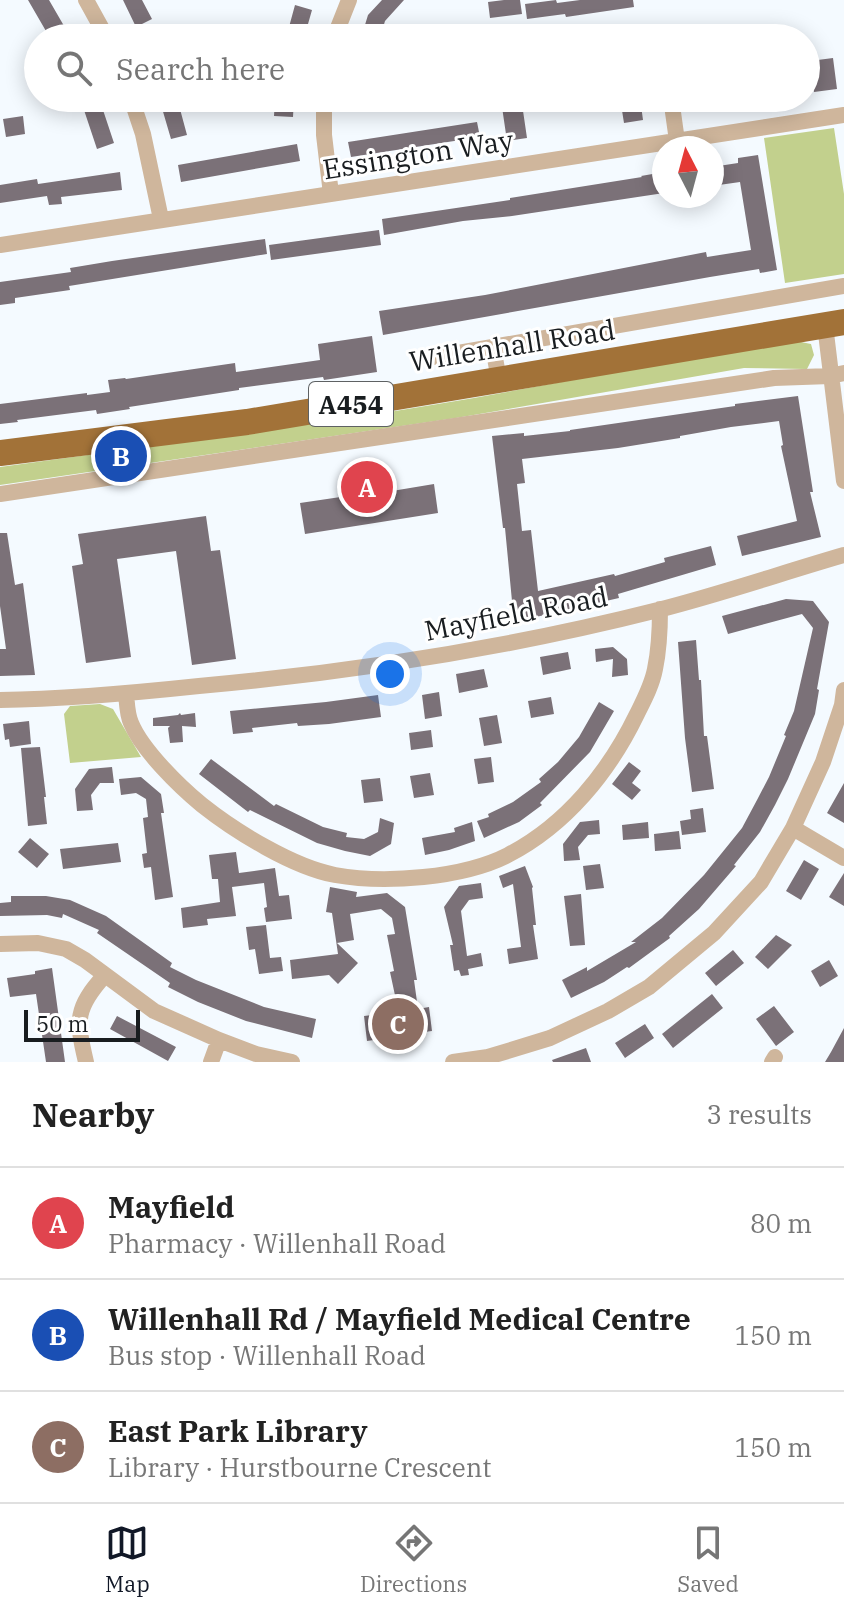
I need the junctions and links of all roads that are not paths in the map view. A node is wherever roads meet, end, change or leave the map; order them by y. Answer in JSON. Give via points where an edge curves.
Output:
{"nodes":[{"id":1,"x":86,"y":0,"type":"edge"},
{"id":2,"x":349,"y":0,"type":"edge"},
{"id":3,"x":99,"y":24,"type":"edge"},
{"id":4,"x":340,"y":24,"type":"edge"},
{"id":5,"x":136,"y":112,"type":"edge"},
{"id":6,"x":324,"y":112,"type":"edge"},
{"id":7,"x":673,"y":112,"type":"edge"},
{"id":8,"x":844,"y":115,"type":"edge"},
{"id":9,"x":676,"y":136,"type":"edge"},
{"id":10,"x":709,"y":136,"type":"edge"},
{"id":11,"x":652,"y":145,"type":"edge"},
{"id":12,"x":331,"y":194,"type":"junction"},
{"id":13,"x":161,"y":219,"type":"junction"},
{"id":14,"x":0,"y":245,"type":"edge"},
{"id":15,"x":844,"y":286,"type":"edge"},
{"id":16,"x":835,"y":323,"type":"edge"},
{"id":17,"x":493,"y":347,"type":"junction"},
{"id":18,"x":435,"y":357,"type":"dead end"},
{"id":19,"x":837,"y":375,"type":"edge"},
{"id":20,"x":499,"y":380,"type":"junction"},
{"id":21,"x":841,"y":439,"type":"edge"},
{"id":22,"x":0,"y":453,"type":"edge"},
{"id":23,"x":844,"y":481,"type":"edge"},
{"id":24,"x":0,"y":494,"type":"edge"},
{"id":25,"x":844,"y":555,"type":"edge"},
{"id":26,"x":660,"y":609,"type":"junction"},
{"id":27,"x":844,"y":690,"type":"edge"},
{"id":28,"x":126,"y":693,"type":"junction"},
{"id":29,"x":0,"y":700,"type":"edge"},
{"id":30,"x":793,"y":828,"type":"junction"},
{"id":31,"x":844,"y":858,"type":"edge"},
{"id":32,"x":0,"y":944,"type":"edge"},
{"id":33,"x":105,"y":975,"type":"junction"},
{"id":34,"x":219,"y":1040,"type":"junction"},
{"id":35,"x":488,"y":1060,"type":"edge"},
{"id":36,"x":86,"y":1062,"type":"edge"},
{"id":37,"x":211,"y":1062,"type":"edge"},
{"id":38,"x":292,"y":1062,"type":"edge"},
{"id":39,"x":453,"y":1062,"type":"edge"}],
"edges":[{"from":1,"to":3,"type":"street"},
{"from":2,"to":4,"type":"street"},
{"from":5,"to":13,"type":"street"},
{"from":6,"to":12,"type":"street"},
{"from":7,"to":9,"type":"street"},
{"from":8,"to":10,"type":"street","name":"Essington Way"},
{"from":11,"to":12,"type":"street","name":"Essington Way"},
{"from":12,"to":13,"type":"street","name":"Essington Way"},
{"from":13,"to":14,"type":"street","name":"Essington Way"},
{"from":15,"to":17,"type":"street","name":"Willenhall Road"},
{"from":16,"to":19,"type":"street"},
{"from":16,"to":20,"type":"highway","name":"Willenhall Road","number":"A454"},
{"from":17,"to":18,"type":"street","name":"Willenhall Road"},
{"from":17,"to":20,"type":"street"},
{"from":19,"to":21,"type":"street"},
{"from":19,"to":24,"type":"street","via":[[774,378]]},
{"from":20,"to":22,"type":"highway","name":"Willenhall Road","number":"A454","via":[[247,422]]},
{"from":21,"to":23,"type":"street"},
{"from":25,"to":26,"type":"street","name":"Mayfield Road"},
{"from":26,"to":28,"type":"street","name":"Mayfield Road","via":[[396,663]]},
{"from":26,"to":28,"type":"street","via":[[655,672],[644,700],[611,762],[571,810],[505,856],[470,869],[421,877],[336,875],[312,868],[283,857],[213,814],[153,756],[131,724]]},
{"from":27,"to":30,"type":"street","via":[[823,762]]},
{"from":28,"to":29,"type":"street","name":"Mayfield Road"},
{"from":30,"to":31,"type":"street"},
{"from":30,"to":35,"type":"street","via":[[761,882],[714,933],[649,987],[566,1031]]},
{"from":32,"to":33,"type":"street","via":[[66,949]]},
{"from":33,"to":34,"type":"street","via":[[154,1011]]},
{"from":33,"to":36,"type":"street","via":[[89,992],[78,1021]]},
{"from":34,"to":37,"type":"street"},
{"from":34,"to":38,"type":"street"},
{"from":35,"to":39,"type":"street"}]}
